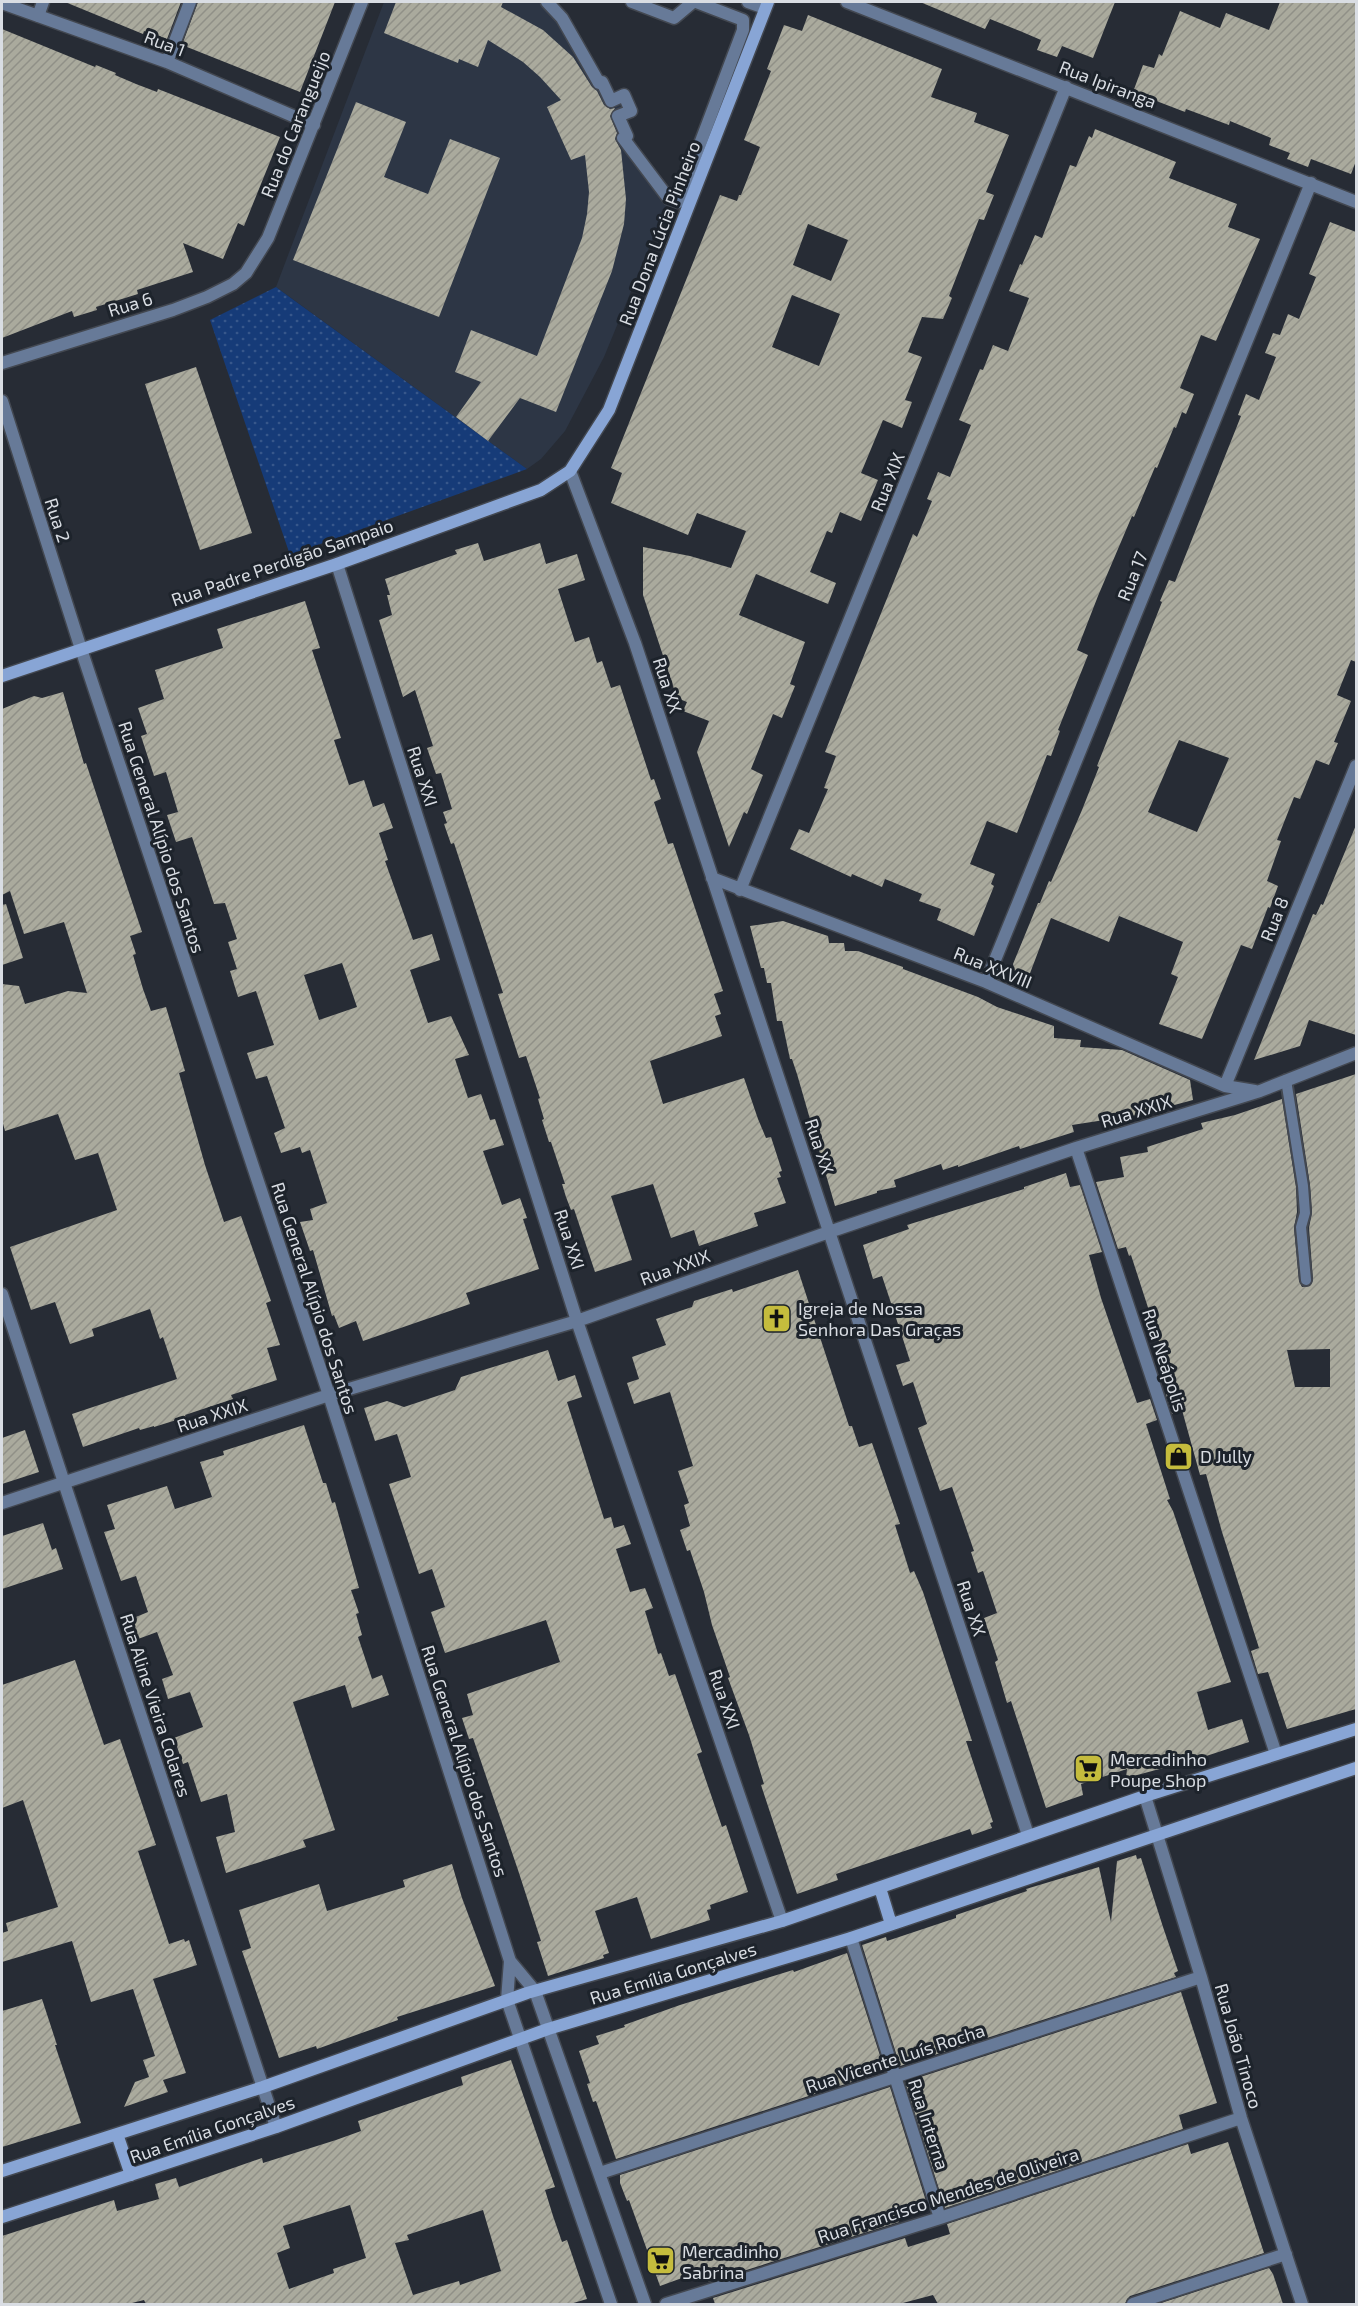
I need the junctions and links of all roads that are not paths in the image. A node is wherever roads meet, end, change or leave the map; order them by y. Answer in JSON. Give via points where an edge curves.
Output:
{"nodes":[{"id":1,"x":43,"y":2,"type":"edge"},
{"id":2,"x":190,"y":2,"type":"edge"},
{"id":3,"x":362,"y":2,"type":"edge"},
{"id":4,"x":547,"y":2,"type":"edge"},
{"id":5,"x":632,"y":2,"type":"edge"},
{"id":6,"x":694,"y":2,"type":"edge"},
{"id":7,"x":748,"y":2,"type":"edge"},
{"id":8,"x":847,"y":2,"type":"edge"},
{"id":9,"x":2,"y":3,"type":"edge"},
{"id":10,"x":767,"y":5,"type":"edge"},
{"id":11,"x":38,"y":16,"type":"junction"},
{"id":12,"x":167,"y":62,"type":"junction"},
{"id":13,"x":1066,"y":87,"type":"junction"},
{"id":14,"x":314,"y":125,"type":"junction"},
{"id":15,"x":1311,"y":183,"type":"junction"},
{"id":16,"x":1356,"y":202,"type":"edge"},
{"id":17,"x":257,"y":258,"type":"joint"},
{"id":18,"x":2,"y":363,"type":"edge"},
{"id":19,"x":2,"y":401,"type":"edge"},
{"id":20,"x":570,"y":471,"type":"junction"},
{"id":21,"x":337,"y":564,"type":"junction"},
{"id":22,"x":81,"y":649,"type":"junction"},
{"id":23,"x":2,"y":676,"type":"edge"},
{"id":24,"x":1356,"y":766,"type":"edge"},
{"id":25,"x":712,"y":878,"type":"junction"},
{"id":26,"x":740,"y":890,"type":"junction"},
{"id":27,"x":986,"y":982,"type":"junction"},
{"id":28,"x":1356,"y":1053,"type":"edge"},
{"id":29,"x":1286,"y":1080,"type":"junction"},
{"id":30,"x":1226,"y":1086,"type":"junction"},
{"id":31,"x":1260,"y":1091,"type":"junction"},
{"id":32,"x":1076,"y":1148,"type":"junction"},
{"id":33,"x":829,"y":1232,"type":"junction"},
{"id":34,"x":1306,"y":1280,"type":"dead end"},
{"id":35,"x":2,"y":1294,"type":"edge"},
{"id":36,"x":577,"y":1321,"type":"junction"},
{"id":37,"x":328,"y":1395,"type":"junction"},
{"id":38,"x":64,"y":1483,"type":"junction"},
{"id":39,"x":2,"y":1503,"type":"edge"},
{"id":40,"x":1356,"y":1728,"type":"edge"},
{"id":41,"x":1276,"y":1754,"type":"junction"},
{"id":42,"x":1356,"y":1768,"type":"edge"},
{"id":43,"x":1145,"y":1796,"type":"junction"},
{"id":44,"x":1158,"y":1834,"type":"junction"},
{"id":45,"x":1028,"y":1835,"type":"junction"},
{"id":46,"x":880,"y":1888,"type":"junction"},
{"id":47,"x":782,"y":1921,"type":"junction"},
{"id":48,"x":891,"y":1924,"type":"junction"},
{"id":49,"x":851,"y":1938,"type":"junction"},
{"id":50,"x":510,"y":1960,"type":"junction"},
{"id":51,"x":1201,"y":1977,"type":"junction"},
{"id":52,"x":535,"y":1991,"type":"junction"},
{"id":53,"x":507,"y":2000,"type":"junction"},
{"id":54,"x":548,"y":2029,"type":"junction"},
{"id":55,"x":520,"y":2038,"type":"junction"},
{"id":56,"x":896,"y":2078,"type":"junction"},
{"id":57,"x":263,"y":2087,"type":"junction"},
{"id":58,"x":1241,"y":2118,"type":"junction"},
{"id":59,"x":276,"y":2127,"type":"junction"},
{"id":60,"x":117,"y":2134,"type":"junction"},
{"id":61,"x":2,"y":2171,"type":"edge"},
{"id":62,"x":600,"y":2173,"type":"junction"},
{"id":63,"x":131,"y":2175,"type":"junction"},
{"id":64,"x":2,"y":2217,"type":"edge"},
{"id":65,"x":940,"y":2218,"type":"junction"},
{"id":66,"x":1286,"y":2254,"type":"junction"},
{"id":67,"x":611,"y":2304,"type":"edge"},
{"id":68,"x":645,"y":2304,"type":"edge"},
{"id":69,"x":666,"y":2304,"type":"edge"},
{"id":70,"x":1134,"y":2304,"type":"edge"},
{"id":71,"x":1302,"y":2304,"type":"edge"}],
"edges":[{"from":1,"to":11,"type":"street"},
{"from":2,"to":12,"type":"street"},
{"from":3,"to":14,"type":"street","name":"Rua do Carangueijo"},
{"from":4,"to":6,"type":"street","via":[[562,18],[611,101],[624,96],[631,111],[618,116],[627,136],[623,138],[669,199],[678,202],[743,30],[743,20]]},
{"from":5,"to":6,"type":"street","via":[[674,18]]},
{"from":7,"to":10,"type":"street"},
{"from":8,"to":13,"type":"street","name":"Rua Ipiranga"},
{"from":9,"to":11,"type":"street","name":"Rua 1"},
{"from":10,"to":20,"type":"street","name":"Rua Dona Lúcia Pinheiro","via":[[609,410]]},
{"from":11,"to":12,"type":"street","name":"Rua 1"},
{"from":12,"to":14,"type":"street","name":"Rua 1"},
{"from":13,"to":15,"type":"street","name":"Rua Ipiranga"},
{"from":13,"to":26,"type":"street","name":"Rua XIX"},
{"from":14,"to":17,"type":"street","name":"Rua do Carangueijo"},
{"from":15,"to":16,"type":"street","name":"Rua Ipiranga"},
{"from":15,"to":27,"type":"street","name":"Rua 17"},
{"from":17,"to":18,"type":"street","name":"Rua 6","via":[[233,284],[207,297]]},
{"from":19,"to":22,"type":"street","name":"Rua 2"},
{"from":20,"to":21,"type":"street","name":"Rua Padre Perdigão Sampaio","via":[[541,490]]},
{"from":20,"to":25,"type":"street","name":"Rua XX","via":[[635,643]]},
{"from":21,"to":22,"type":"street","name":"Rua Padre Perdigão Sampaio"},
{"from":21,"to":36,"type":"street","name":"Rua XXI"},
{"from":22,"to":23,"type":"street","name":"Rua Padre Perdigão Sampaio"},
{"from":22,"to":37,"type":"street","name":"Rua General Alípio dos Santos"},
{"from":24,"to":30,"type":"street","name":"Rua 8"},
{"from":25,"to":26,"type":"street","name":"Rua XXVIII"},
{"from":25,"to":33,"type":"street","name":"Rua XX"},
{"from":26,"to":27,"type":"street","name":"Rua XXVIII"},
{"from":27,"to":30,"type":"street","name":"Rua XXVIII"},
{"from":28,"to":29,"type":"street","name":"Rua XXIX"},
{"from":29,"to":31,"type":"street","name":"Rua XXIX"},
{"from":29,"to":34,"type":"lane","via":[[1303,1186]]},
{"from":30,"to":31,"type":"street","name":"Rua XXVIII"},
{"from":31,"to":32,"type":"street","name":"Rua XXIX"},
{"from":32,"to":33,"type":"street","name":"Rua XXIX"},
{"from":32,"to":41,"type":"street","name":"Rua Neápolis"},
{"from":33,"to":36,"type":"street","name":"Rua XXIX"},
{"from":33,"to":45,"type":"street","name":"Rua XX"},
{"from":35,"to":38,"type":"street","name":"Rua Aline Vieira Colares"},
{"from":36,"to":37,"type":"street","name":"Rua XXIX"},
{"from":36,"to":47,"type":"street","name":"Rua XXI"},
{"from":37,"to":38,"type":"street","name":"Rua XXIX"},
{"from":37,"to":50,"type":"street","name":"Rua General Alípio dos Santos"},
{"from":38,"to":39,"type":"street","name":"Rua XXIX"},
{"from":38,"to":57,"type":"street","name":"Rua Aline Vieira Colares"},
{"from":40,"to":41,"type":"street","name":"Rua Emília Gonçalves"},
{"from":41,"to":43,"type":"street","name":"Rua Emília Gonçalves"},
{"from":42,"to":44,"type":"street","name":"Rua Emília Gonçalves"},
{"from":43,"to":44,"type":"street","name":"Rua João Tinoco"},
{"from":43,"to":45,"type":"street","name":"Rua Emília Gonçalves"},
{"from":44,"to":48,"type":"street","name":"Rua Emília Gonçalves"},
{"from":44,"to":51,"type":"street","name":"Rua João Tinoco"},
{"from":45,"to":46,"type":"street","name":"Rua Emília Gonçalves"},
{"from":46,"to":47,"type":"street","name":"Rua Emília Gonçalves"},
{"from":46,"to":48,"type":"street"},
{"from":47,"to":52,"type":"street","name":"Rua Emília Gonçalves"},
{"from":48,"to":49,"type":"street","name":"Rua Emília Gonçalves"},
{"from":49,"to":54,"type":"street","name":"Rua Emília Gonçalves"},
{"from":49,"to":56,"type":"street","name":"Rua Interna"},
{"from":50,"to":52,"type":"street","name":"Rua General Alípio dos Santos"},
{"from":50,"to":53,"type":"street","name":"Rua General Alípio dos Santos"},
{"from":51,"to":56,"type":"street","name":"Rua Vicente Luís Rocha"},
{"from":51,"to":58,"type":"street","name":"Rua João Tinoco"},
{"from":52,"to":53,"type":"street","name":"Rua Emília Gonçalves"},
{"from":52,"to":54,"type":"street","name":"Rua General Alípio dos Santos"},
{"from":53,"to":55,"type":"street","name":"Rua General Alípio dos Santos"},
{"from":53,"to":57,"type":"street","name":"Rua Emília Gonçalves"},
{"from":54,"to":55,"type":"street","name":"Rua Emília Gonçalves"},
{"from":54,"to":62,"type":"street","name":"Rua General Alípio dos Santos"},
{"from":55,"to":59,"type":"street","name":"Rua Emília Gonçalves"},
{"from":55,"to":67,"type":"street","name":"Rua General Alípio dos Santos"},
{"from":56,"to":62,"type":"street","name":"Rua Vicente Luís Rocha"},
{"from":56,"to":65,"type":"street","name":"Rua Interna"},
{"from":57,"to":59,"type":"street","name":"Rua Aline Vieira Colares"},
{"from":57,"to":60,"type":"street","name":"Rua Emília Gonçalves"},
{"from":58,"to":65,"type":"street","name":"Rua Francisco Mendes de Oliveira"},
{"from":58,"to":66,"type":"street","name":"Rua João Tinoco"},
{"from":59,"to":63,"type":"street","name":"Rua Emília Gonçalves"},
{"from":60,"to":61,"type":"street","name":"Rua Emília Gonçalves"},
{"from":60,"to":63,"type":"street"},
{"from":62,"to":68,"type":"street","name":"Rua General Alípio dos Santos"},
{"from":63,"to":64,"type":"street","name":"Rua Emília Gonçalves"},
{"from":65,"to":69,"type":"street","name":"Rua Francisco Mendes de Oliveira"},
{"from":66,"to":70,"type":"street"},
{"from":66,"to":71,"type":"street","name":"Rua João Tinoco"}]}
